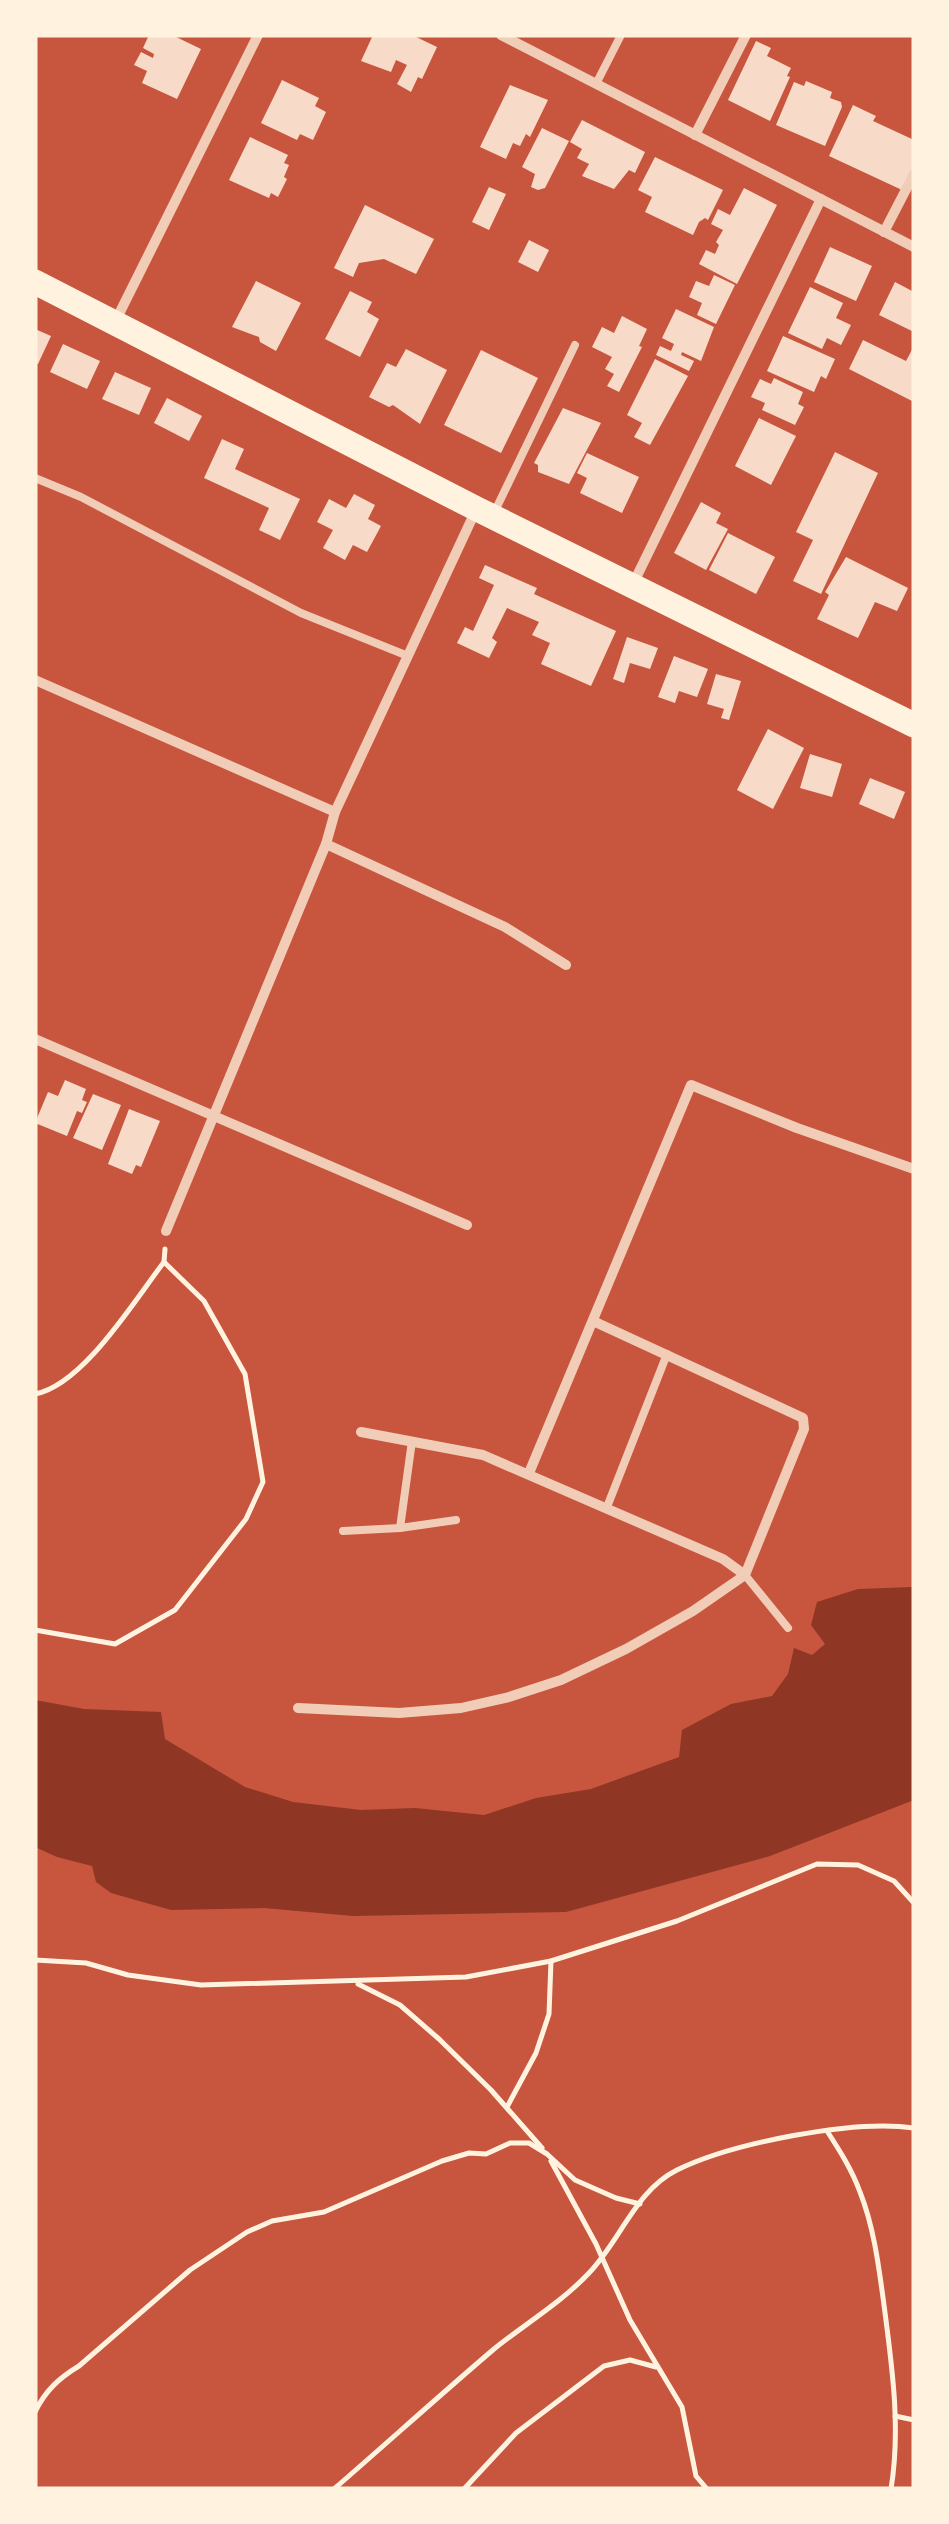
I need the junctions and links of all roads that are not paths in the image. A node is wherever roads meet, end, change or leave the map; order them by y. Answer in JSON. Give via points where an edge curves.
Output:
{"nodes":[{"id":1,"x":258,"y":35,"type":"edge"},
{"id":2,"x":501,"y":35,"type":"edge"},
{"id":3,"x":621,"y":35,"type":"edge"},
{"id":4,"x":746,"y":35,"type":"edge"},
{"id":5,"x":596,"y":84,"type":"junction"},
{"id":6,"x":695,"y":135,"type":"junction"},
{"id":7,"x":914,"y":174,"type":"edge"},
{"id":8,"x":821,"y":199,"type":"junction"},
{"id":9,"x":884,"y":232,"type":"junction"},
{"id":10,"x":914,"y":248,"type":"edge"},
{"id":11,"x":35,"y":282,"type":"edge"},
{"id":12,"x":115,"y":321,"type":"junction"},
{"id":13,"x":574,"y":345,"type":"dead end"},
{"id":14,"x":35,"y":478,"type":"edge"},
{"id":15,"x":484,"y":513,"type":"junction"},
{"id":16,"x":633,"y":586,"type":"junction"},
{"id":17,"x":408,"y":656,"type":"junction"},
{"id":18,"x":35,"y":680,"type":"edge"},
{"id":19,"x":914,"y":725,"type":"edge"},
{"id":20,"x":334,"y":812,"type":"junction"},
{"id":21,"x":326,"y":844,"type":"junction"},
{"id":22,"x":566,"y":964,"type":"dead end"},
{"id":23,"x":35,"y":1039,"type":"edge"},
{"id":24,"x":212,"y":1117,"type":"junction"},
{"id":25,"x":914,"y":1168,"type":"edge"},
{"id":26,"x":467,"y":1225,"type":"dead end"},
{"id":27,"x":166,"y":1231,"type":"road end"},
{"id":28,"x":593,"y":1320,"type":"junction"},
{"id":29,"x":668,"y":1354,"type":"junction"},
{"id":30,"x":360,"y":1432,"type":"dead end"},
{"id":31,"x":412,"y":1441,"type":"junction"},
{"id":32,"x":529,"y":1473,"type":"junction"},
{"id":33,"x":607,"y":1507,"type":"junction"},
{"id":34,"x":456,"y":1520,"type":"dead end"},
{"id":35,"x":400,"y":1528,"type":"junction"},
{"id":36,"x":343,"y":1531,"type":"dead end"},
{"id":37,"x":744,"y":1576,"type":"junction"},
{"id":38,"x":788,"y":1628,"type":"dead end"},
{"id":39,"x":298,"y":1708,"type":"dead end"}],
"edges":[{"from":1,"to":12,"type":"street"},
{"from":2,"to":5,"type":"street"},
{"from":3,"to":5,"type":"lane"},
{"from":4,"to":6,"type":"street"},
{"from":5,"to":6,"type":"street"},
{"from":6,"to":8,"type":"street"},
{"from":7,"to":9,"type":"street"},
{"from":8,"to":9,"type":"street"},
{"from":8,"to":16,"type":"street"},
{"from":9,"to":10,"type":"street"},
{"from":11,"to":12,"type":"main road"},
{"from":12,"to":15,"type":"main road"},
{"from":13,"to":15,"type":"lane"},
{"from":14,"to":17,"type":"lane","via":[[301,613]]},
{"from":15,"to":16,"type":"main road"},
{"from":15,"to":17,"type":"street"},
{"from":16,"to":19,"type":"main road"},
{"from":17,"to":20,"type":"street"},
{"from":18,"to":20,"type":"street"},
{"from":20,"to":21,"type":"street"},
{"from":21,"to":22,"type":"street"},
{"from":21,"to":24,"type":"street"},
{"from":23,"to":24,"type":"street"},
{"from":24,"to":26,"type":"street"},
{"from":24,"to":27,"type":"street"},
{"from":25,"to":28,"type":"street","via":[[692,1085]]},
{"from":28,"to":29,"type":"street"},
{"from":28,"to":32,"type":"street"},
{"from":29,"to":33,"type":"lane"},
{"from":29,"to":37,"type":"street","via":[[803,1418]]},
{"from":30,"to":31,"type":"street"},
{"from":31,"to":32,"type":"street","via":[[483,1455]]},
{"from":31,"to":35,"type":"lane"},
{"from":32,"to":33,"type":"street"},
{"from":33,"to":37,"type":"street","via":[[723,1559]]},
{"from":34,"to":35,"type":"lane"},
{"from":35,"to":36,"type":"lane"},
{"from":37,"to":38,"type":"lane"},
{"from":37,"to":39,"type":"street","via":[[626,1649],[508,1697],[400,1713]]}]}
